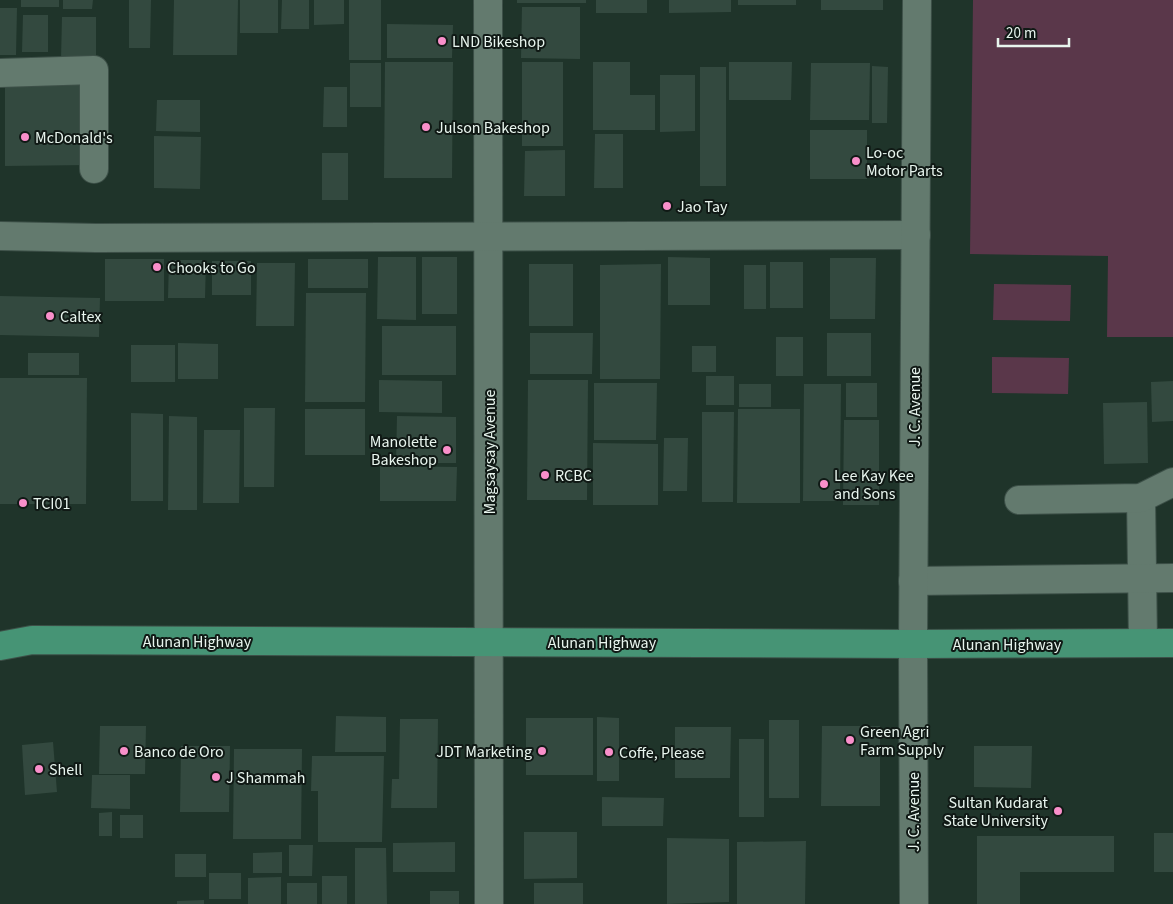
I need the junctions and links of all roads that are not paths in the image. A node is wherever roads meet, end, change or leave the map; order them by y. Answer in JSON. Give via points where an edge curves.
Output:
{"nodes":[{"id":1,"x":488,"y":0,"type":"edge"},
{"id":2,"x":917,"y":0,"type":"edge"},
{"id":3,"x":0,"y":73,"type":"edge"},
{"id":4,"x":94,"y":169,"type":"dead end"},
{"id":5,"x":916,"y":235,"type":"junction"},
{"id":6,"x":0,"y":236,"type":"edge"},
{"id":7,"x":489,"y":237,"type":"junction"},
{"id":8,"x":1173,"y":482,"type":"edge"},
{"id":9,"x":1142,"y":498,"type":"junction"},
{"id":10,"x":1019,"y":500,"type":"dead end"},
{"id":11,"x":1142,"y":578,"type":"junction"},
{"id":12,"x":1173,"y":578,"type":"edge"},
{"id":13,"x":913,"y":581,"type":"junction"},
{"id":14,"x":0,"y":632,"type":"edge"},
{"id":15,"x":32,"y":640,"type":"junction"},
{"id":16,"x":489,"y":641,"type":"junction"},
{"id":17,"x":1143,"y":643,"type":"junction"},
{"id":18,"x":1173,"y":643,"type":"edge"},
{"id":19,"x":913,"y":644,"type":"junction"},
{"id":20,"x":0,"y":646,"type":"edge"},
{"id":21,"x":489,"y":904,"type":"edge"},
{"id":22,"x":914,"y":904,"type":"edge"}],
"edges":[{"from":1,"to":7,"type":"street","name":"Magsaysay Avenue"},
{"from":2,"to":5,"type":"street","name":"J. C. Avenue"},
{"from":3,"to":4,"type":"street","via":[[94,70]]},
{"from":5,"to":7,"type":"street"},
{"from":5,"to":13,"type":"street","name":"J. C. Avenue"},
{"from":6,"to":7,"type":"street"},
{"from":7,"to":16,"type":"street","name":"Magsaysay Avenue"},
{"from":8,"to":9,"type":"street"},
{"from":9,"to":10,"type":"street"},
{"from":9,"to":11,"type":"street"},
{"from":11,"to":12,"type":"street"},
{"from":11,"to":13,"type":"street"},
{"from":11,"to":17,"type":"street"},
{"from":13,"to":19,"type":"street","name":"J. C. Avenue"},
{"from":14,"to":15,"type":"main road","name":"Alunan Highway"},
{"from":15,"to":16,"type":"main road","name":"Alunan Highway"},
{"from":15,"to":20,"type":"main road","name":"Alunan Highway"},
{"from":16,"to":19,"type":"main road","name":"Alunan Highway"},
{"from":16,"to":21,"type":"street","name":"Magsaysay Avenue"},
{"from":17,"to":18,"type":"main road","name":"Alunan Highway"},
{"from":17,"to":19,"type":"main road","name":"Alunan Highway"},
{"from":19,"to":22,"type":"street","name":"J. C. Avenue"}]}
